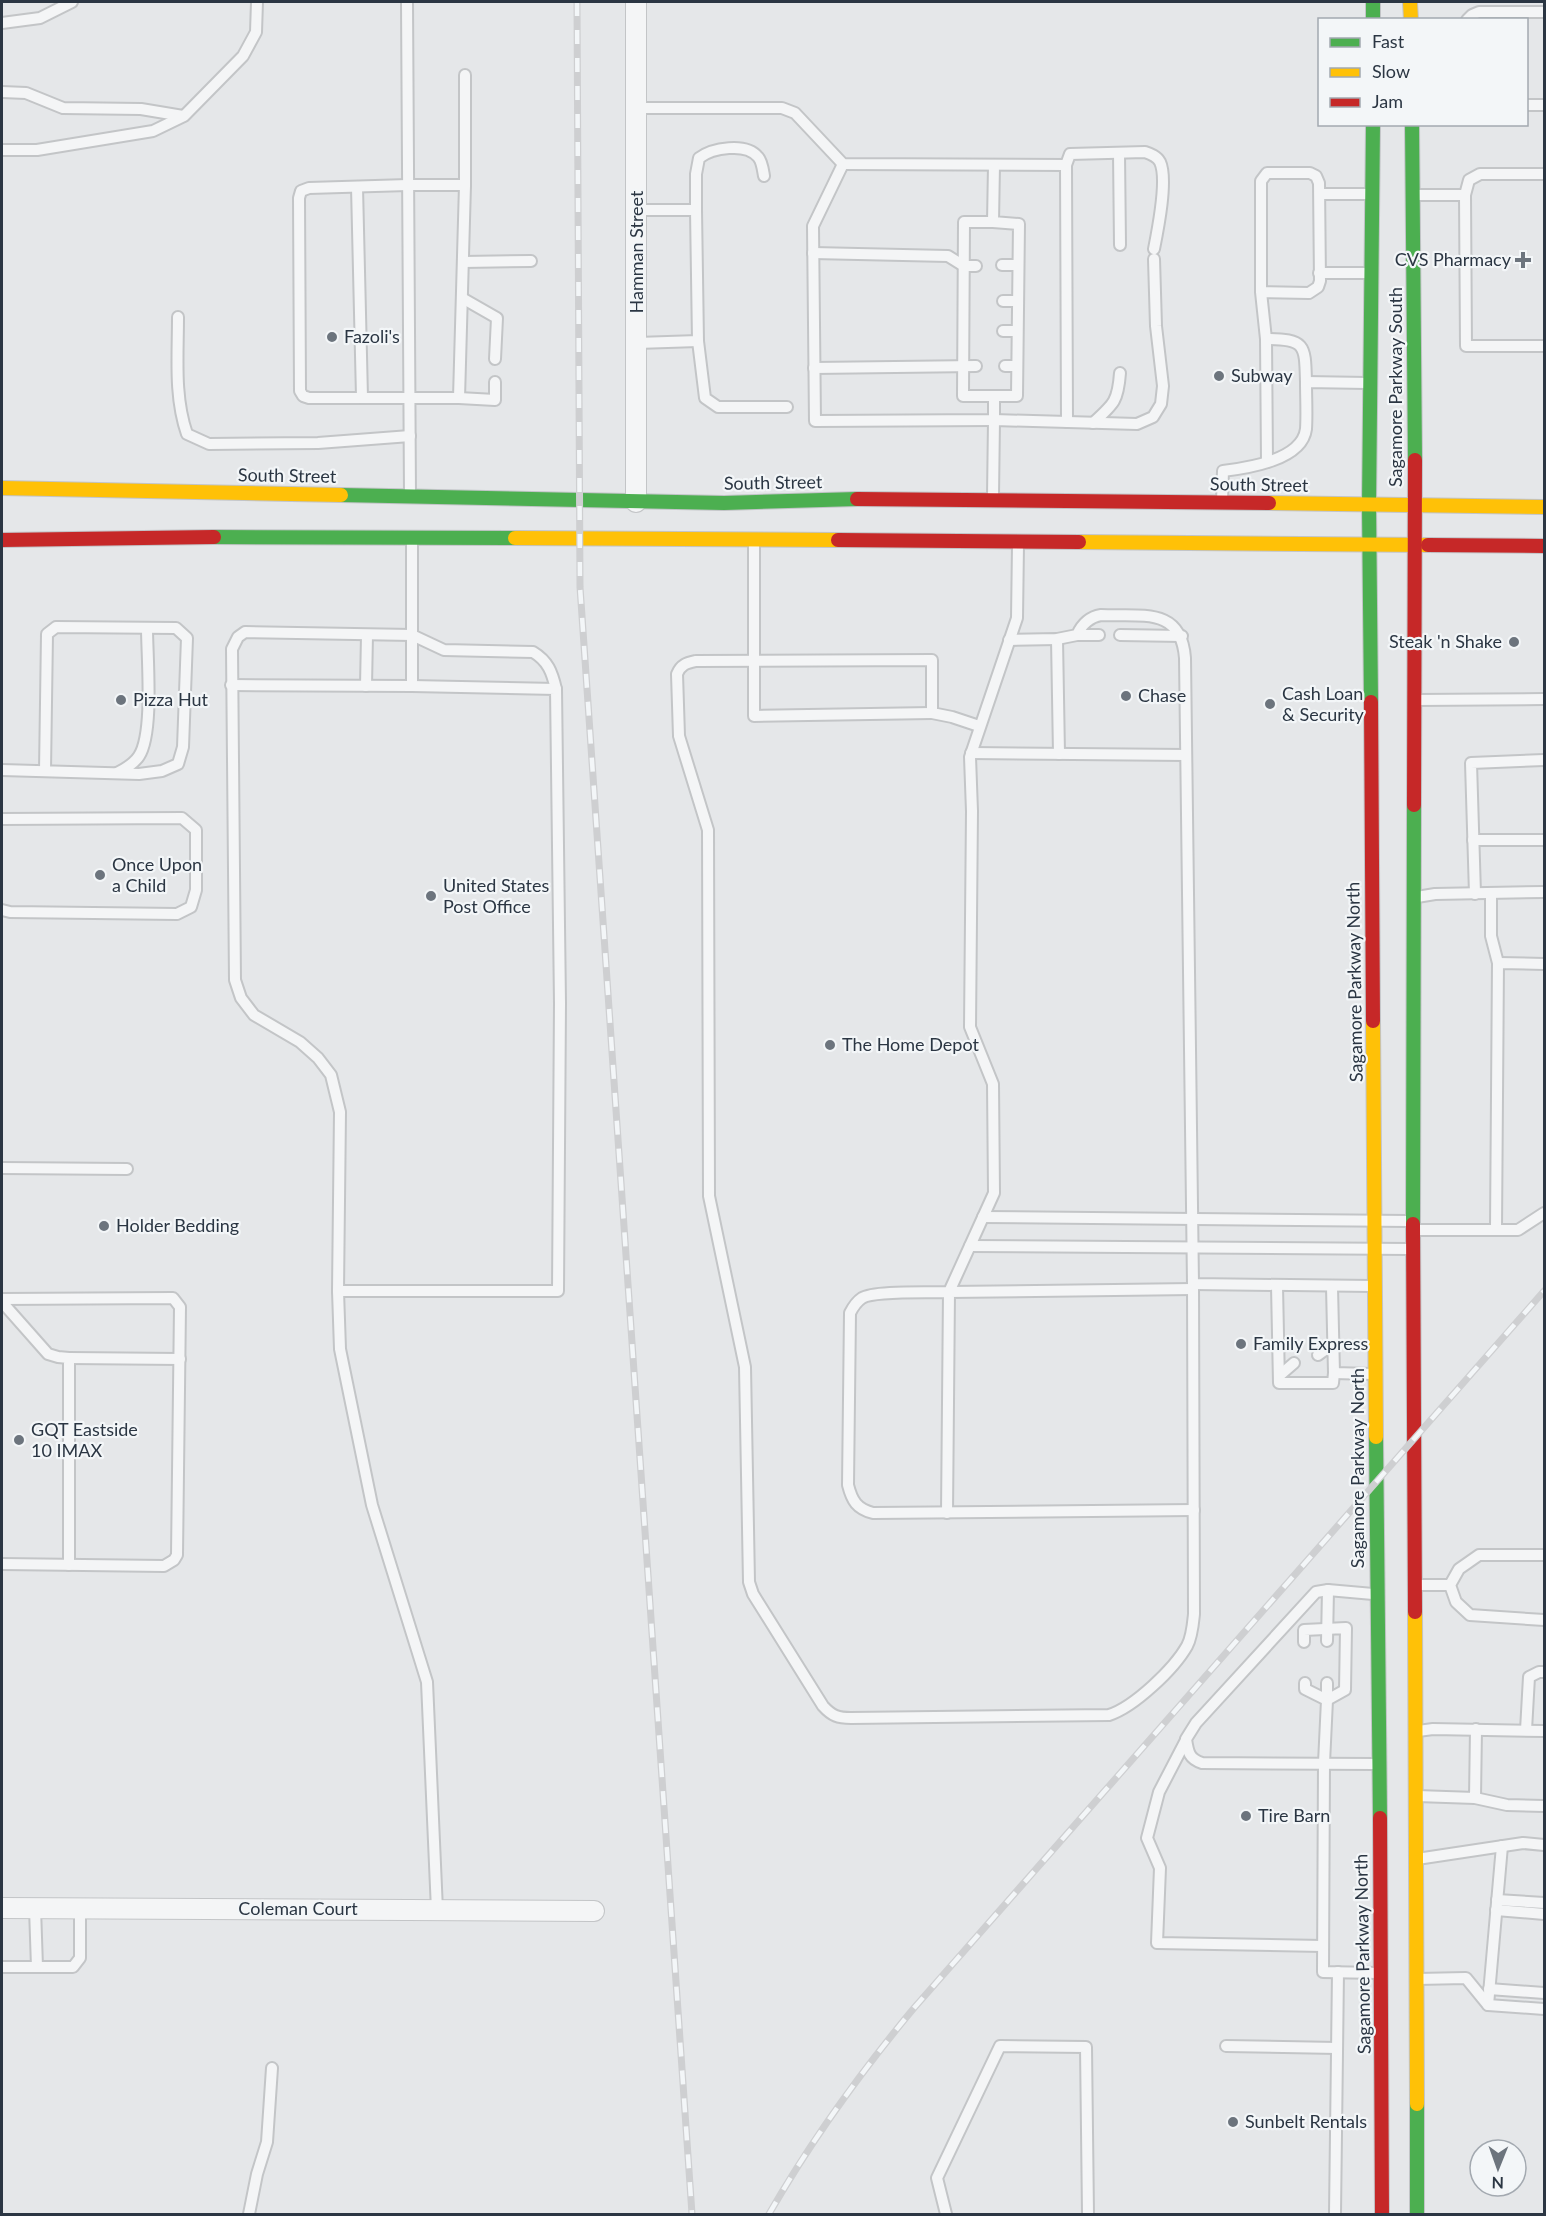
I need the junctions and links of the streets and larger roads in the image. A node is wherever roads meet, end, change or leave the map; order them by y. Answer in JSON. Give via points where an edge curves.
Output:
{"nodes":[{"id":1,"x":636,"y":2,"type":"edge"},
{"id":2,"x":1373,"y":2,"type":"edge"},
{"id":3,"x":1410,"y":2,"type":"edge"},
{"id":4,"x":1373,"y":18,"type":"edge"},
{"id":5,"x":1411,"y":18,"type":"edge"},
{"id":6,"x":1373,"y":126,"type":"edge"},
{"id":7,"x":1412,"y":126,"type":"edge"},
{"id":8,"x":2,"y":489,"type":"edge"},
{"id":9,"x":636,"y":502,"type":"junction"},
{"id":10,"x":1369,"y":505,"type":"junction"},
{"id":11,"x":1414,"y":505,"type":"junction"},
{"id":12,"x":1545,"y":507,"type":"edge"},
{"id":13,"x":2,"y":540,"type":"edge"},
{"id":14,"x":1369,"y":543,"type":"junction"},
{"id":15,"x":1415,"y":544,"type":"junction"},
{"id":16,"x":1545,"y":546,"type":"edge"},
{"id":17,"x":2,"y":1908,"type":"edge"},
{"id":18,"x":594,"y":1911,"type":"dead end"},
{"id":19,"x":1382,"y":2214,"type":"edge"},
{"id":20,"x":1417,"y":2214,"type":"edge"}],
"edges":[{"from":1,"to":9,"type":"street","name":"Hamman Street"},
{"from":2,"to":4,"type":"main road"},
{"from":3,"to":5,"type":"main road"},
{"from":6,"to":10,"type":"main road","name":"Sagamore Parkway South"},
{"from":7,"to":11,"type":"main road","name":"Sagamore Parkway South"},
{"from":8,"to":9,"type":"main road","name":"South Street","via":[[411,502]]},
{"from":9,"to":10,"type":"main road","name":"South Street","via":[[888,498]]},
{"from":10,"to":11,"type":"main road","name":"South Street"},
{"from":10,"to":14,"type":"main road","name":"Sagamore Parkway North"},
{"from":11,"to":12,"type":"main road","name":"South Street"},
{"from":11,"to":15,"type":"main road"},
{"from":13,"to":14,"type":"main road","via":[[412,532],[754,540]]},
{"from":14,"to":15,"type":"main road"},
{"from":14,"to":19,"type":"main road","name":"Sagamore Parkway North"},
{"from":15,"to":16,"type":"main road"},
{"from":15,"to":20,"type":"main road"},
{"from":17,"to":18,"type":"street","name":"Coleman Court"}]}
